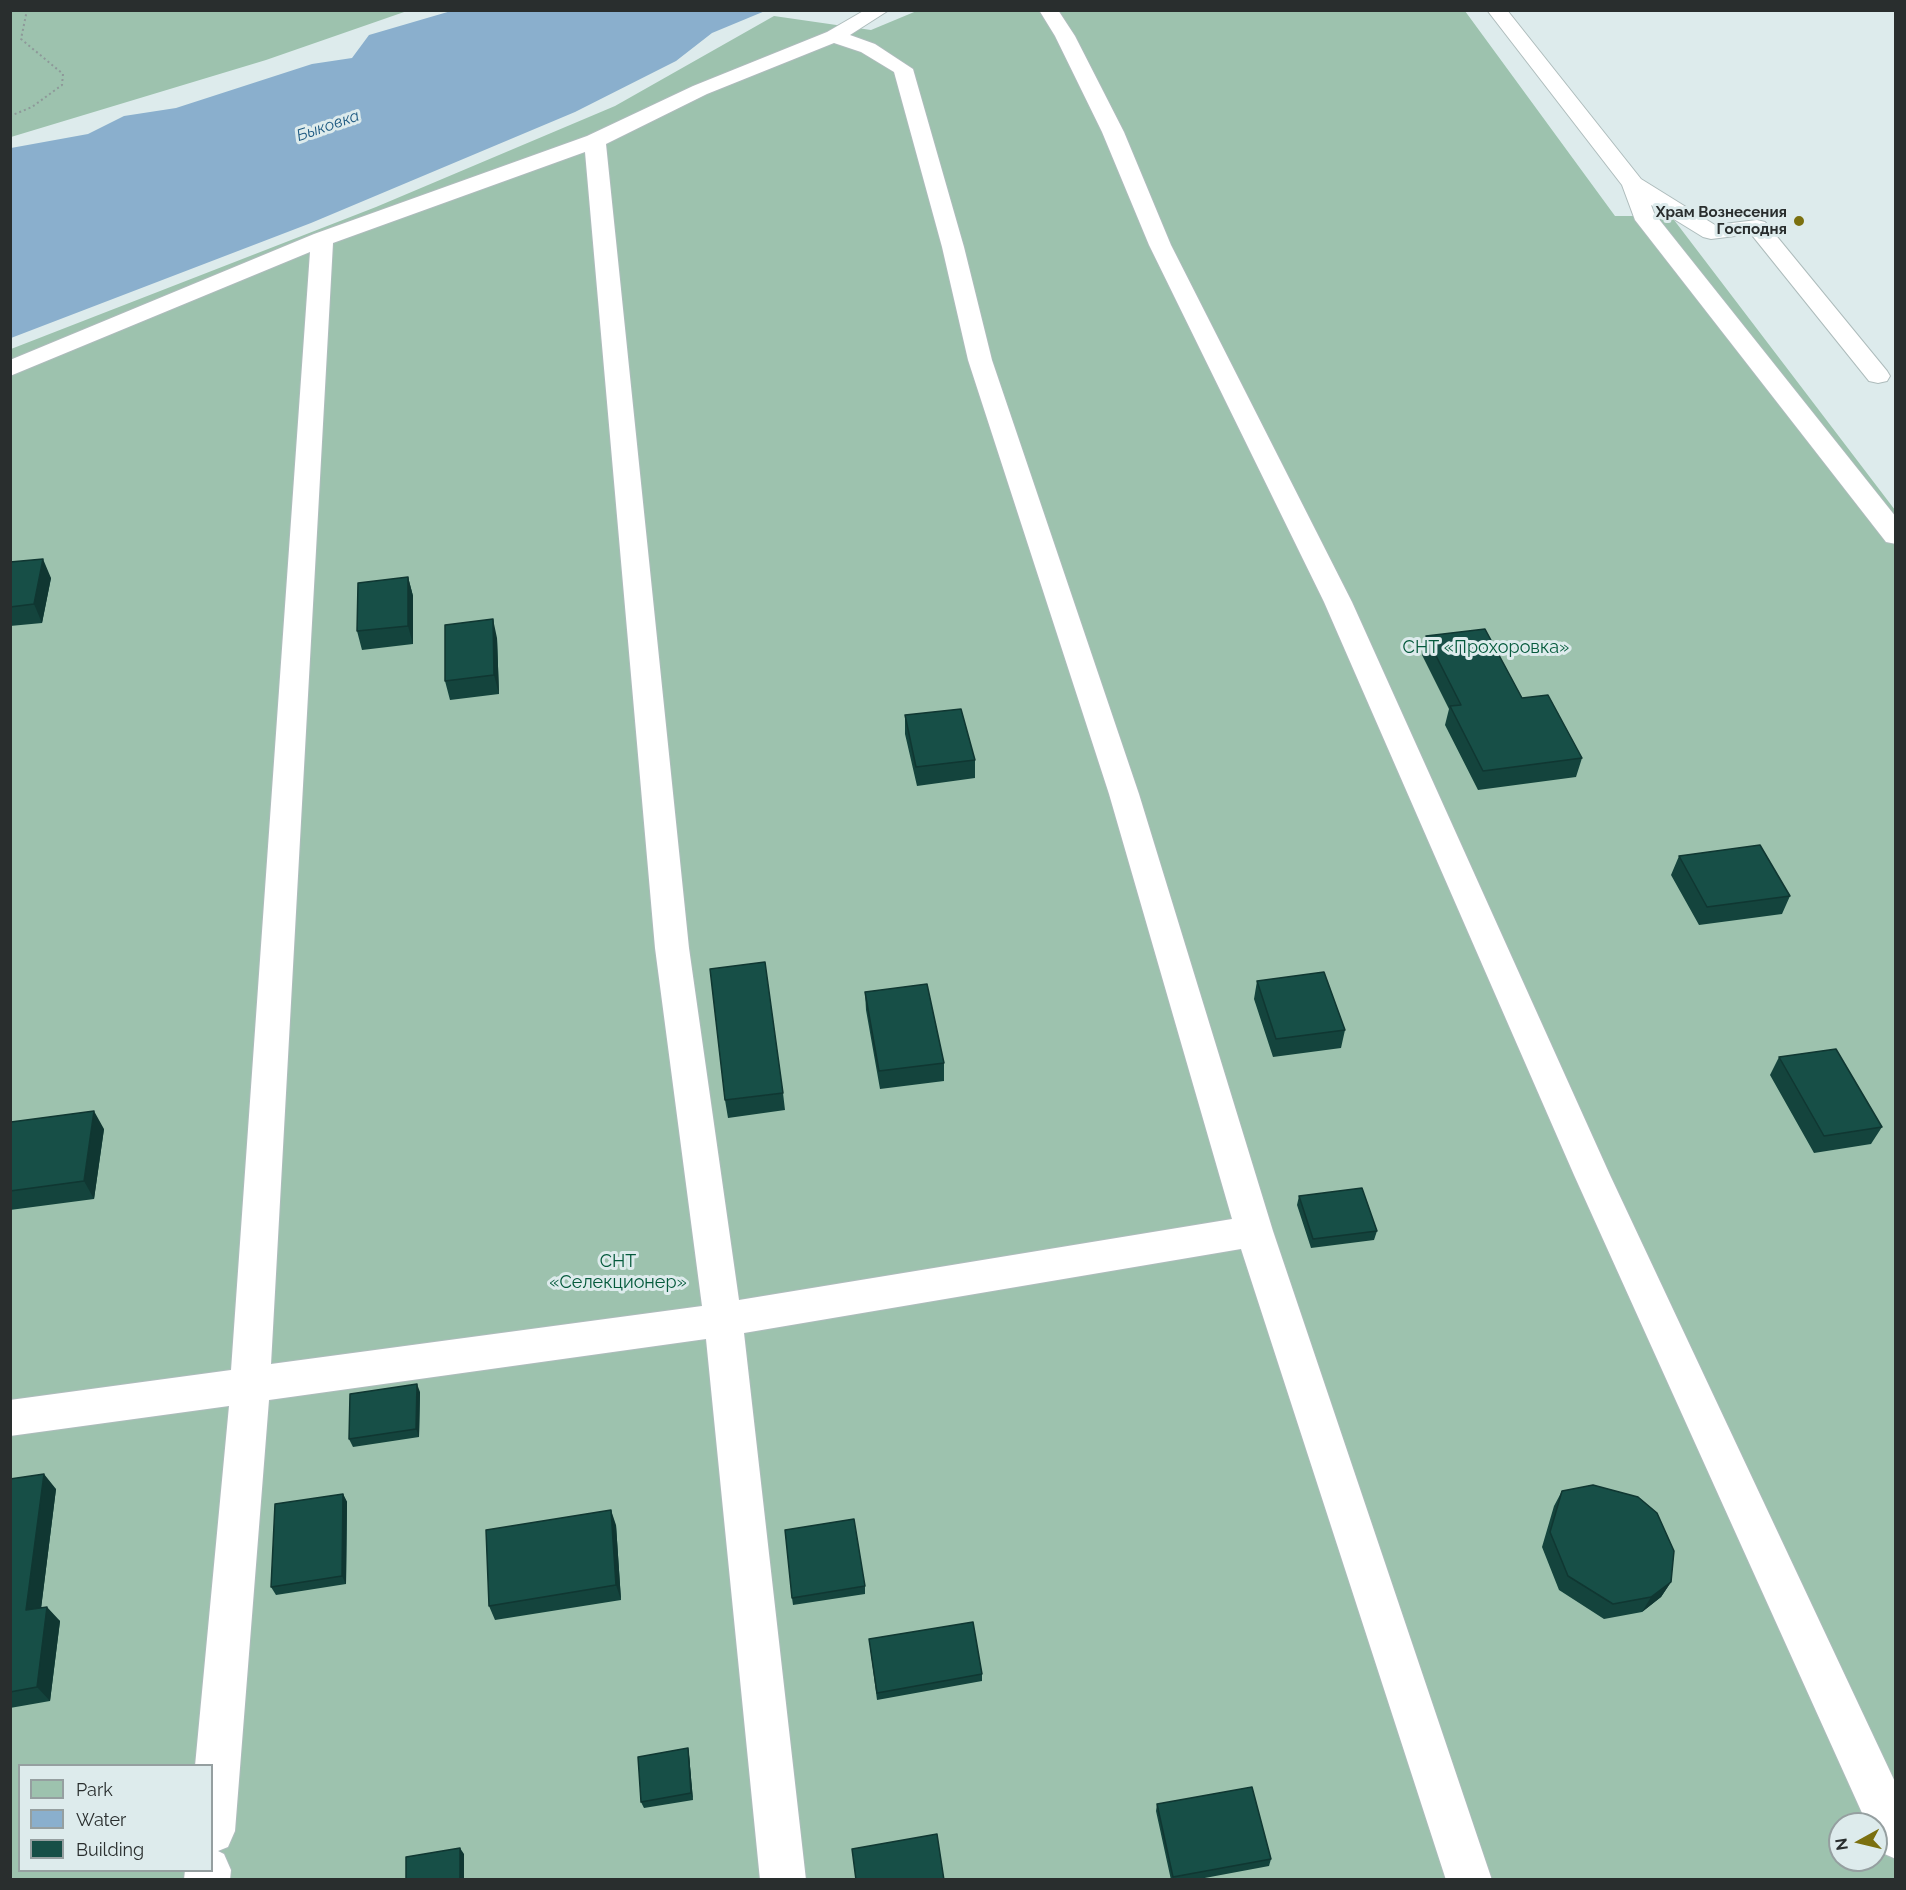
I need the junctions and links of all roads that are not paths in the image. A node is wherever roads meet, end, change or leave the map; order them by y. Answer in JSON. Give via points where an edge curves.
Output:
{"nodes":[{"id":1,"x":880,"y":10,"type":"edge"},
{"id":2,"x":1048,"y":10,"type":"edge"},
{"id":3,"x":1496,"y":10,"type":"edge"},
{"id":4,"x":834,"y":36,"type":"junction"},
{"id":5,"x":595,"y":141,"type":"junction"},
{"id":6,"x":1633,"y":184,"type":"junction"},
{"id":7,"x":322,"y":239,"type":"junction"},
{"id":8,"x":10,"y":369,"type":"edge"},
{"id":9,"x":1878,"y":376,"type":"dead end"},
{"id":10,"x":1896,"y":536,"type":"edge"},
{"id":11,"x":1254,"y":1231,"type":"junction"},
{"id":12,"x":723,"y":1320,"type":"junction"},
{"id":13,"x":250,"y":1386,"type":"junction"},
{"id":14,"x":10,"y":1418,"type":"edge"},
{"id":15,"x":213,"y":1819,"type":"edge"},
{"id":16,"x":1896,"y":1836,"type":"edge"},
{"id":17,"x":783,"y":1880,"type":"edge"},
{"id":18,"x":1469,"y":1880,"type":"edge"}],
"edges":[{"from":1,"to":4,"type":"lane"},
{"from":2,"to":16,"type":"lane","via":[[1113,132],[1160,246],[1338,603],[1592,1175]]},
{"from":3,"to":6,"type":"lane"},
{"from":4,"to":5,"type":"lane","via":[[700,90]]},
{"from":4,"to":11,"type":"lane","via":[[868,48],[903,69],[980,360],[1124,794]]},
{"from":5,"to":7,"type":"lane"},
{"from":5,"to":12,"type":"lane","via":[[672,948]]},
{"from":6,"to":9,"type":"lane","via":[[1711,231],[1757,227]]},
{"from":6,"to":10,"type":"lane","via":[[1643,215]]},
{"from":7,"to":8,"type":"lane"},
{"from":7,"to":13,"type":"lane"},
{"from":11,"to":12,"type":"lane"},
{"from":11,"to":18,"type":"lane"},
{"from":12,"to":13,"type":"lane"},
{"from":12,"to":17,"type":"lane"},
{"from":13,"to":14,"type":"lane"},
{"from":13,"to":15,"type":"lane"}]}
